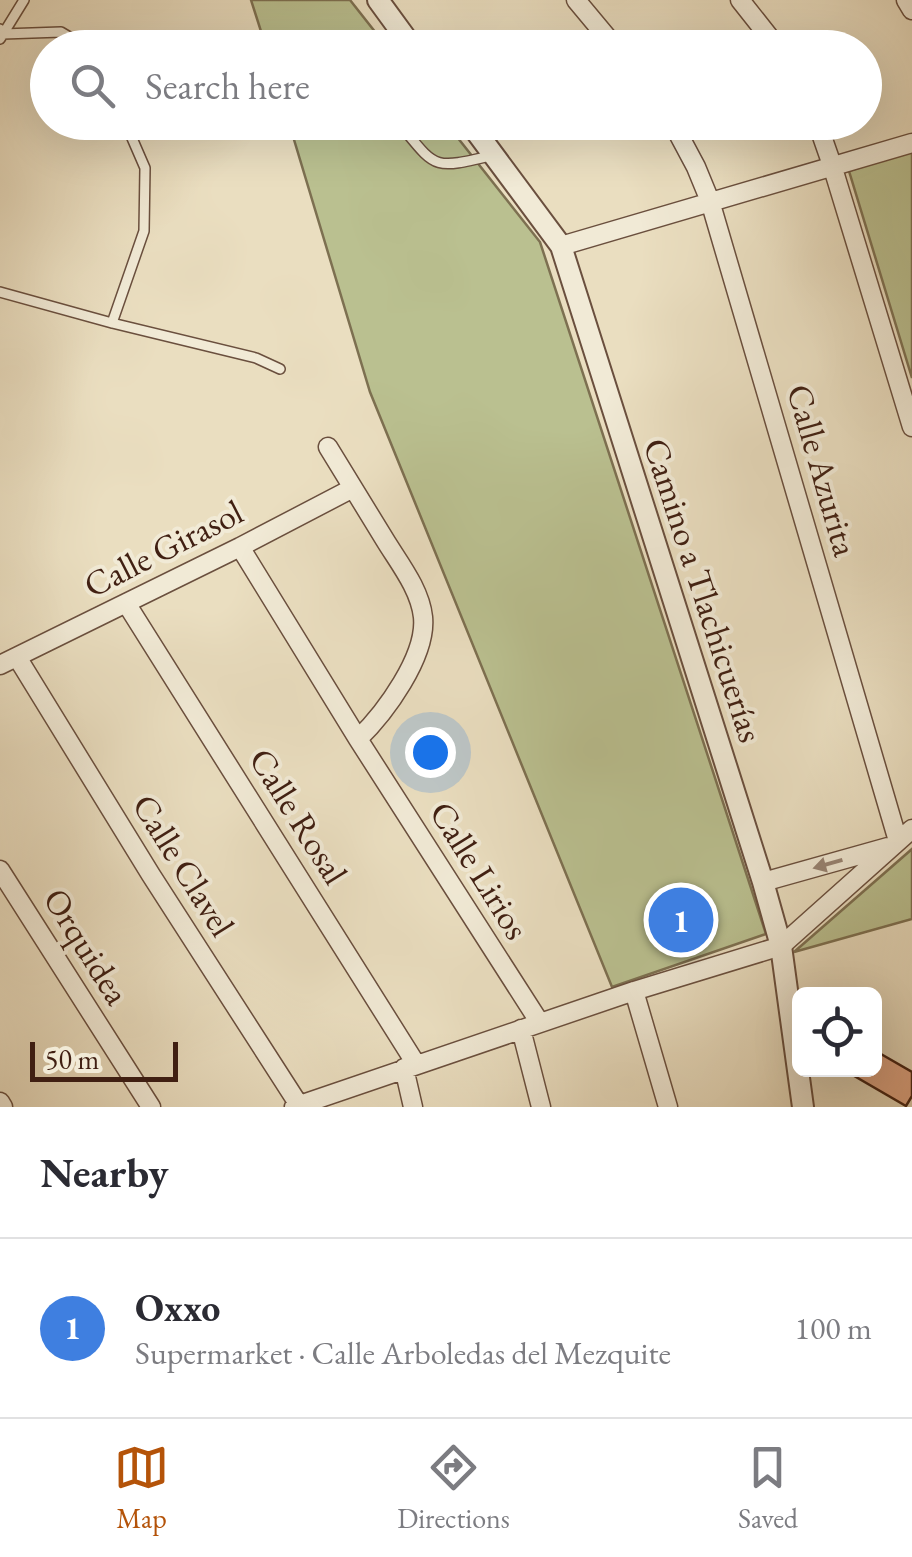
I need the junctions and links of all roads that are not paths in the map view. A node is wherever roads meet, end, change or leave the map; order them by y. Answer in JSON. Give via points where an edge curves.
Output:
{"nodes":[{"id":1,"x":24,"y":0,"type":"edge"},
{"id":2,"x":378,"y":0,"type":"edge"},
{"id":3,"x":576,"y":0,"type":"edge"},
{"id":4,"x":740,"y":0,"type":"edge"},
{"id":5,"x":906,"y":0,"type":"edge"},
{"id":6,"x":912,"y":10,"type":"edge"},
{"id":7,"x":400,"y":30,"type":"edge"},
{"id":8,"x":601,"y":30,"type":"edge"},
{"id":9,"x":764,"y":30,"type":"edge"},
{"id":10,"x":30,"y":33,"type":"edge"},
{"id":11,"x":1,"y":34,"type":"edge"},
{"id":12,"x":133,"y":140,"type":"edge"},
{"id":13,"x":413,"y":140,"type":"edge"},
{"id":14,"x":482,"y":140,"type":"edge"},
{"id":15,"x":682,"y":140,"type":"edge"},
{"id":16,"x":824,"y":140,"type":"edge"},
{"id":17,"x":912,"y":143,"type":"edge"},
{"id":18,"x":493,"y":155,"type":"junction"},
{"id":19,"x":832,"y":165,"type":"junction"},
{"id":20,"x":710,"y":201,"type":"junction"},
{"id":21,"x":561,"y":246,"type":"junction"},
{"id":22,"x":0,"y":292,"type":"edge"},
{"id":23,"x":112,"y":323,"type":"junction"},
{"id":24,"x":280,"y":369,"type":"dead end"},
{"id":25,"x":912,"y":428,"type":"edge"},
{"id":26,"x":328,"y":447,"type":"dead end"},
{"id":27,"x":353,"y":488,"type":"junction"},
{"id":28,"x":240,"y":547,"type":"junction"},
{"id":29,"x":126,"y":603,"type":"junction"},
{"id":30,"x":8,"y":661,"type":"edge"},
{"id":31,"x":358,"y":738,"type":"junction"},
{"id":32,"x":901,"y":839,"type":"edge"},
{"id":33,"x":0,"y":870,"type":"edge"},
{"id":34,"x":763,"y":882,"type":"junction"},
{"id":35,"x":781,"y":946,"type":"junction"},
{"id":36,"x":634,"y":991,"type":"junction"},
{"id":37,"x":540,"y":1024,"type":"junction"},
{"id":38,"x":520,"y":1029,"type":"junction"},
{"id":39,"x":410,"y":1066,"type":"junction"},
{"id":40,"x":296,"y":1106,"type":"edge"},
{"id":41,"x":151,"y":1107,"type":"edge"},
{"id":42,"x":413,"y":1107,"type":"edge"},
{"id":43,"x":541,"y":1107,"type":"edge"},
{"id":44,"x":668,"y":1107,"type":"edge"},
{"id":45,"x":803,"y":1107,"type":"edge"}],
"edges":[{"from":1,"to":11,"type":"lane"},
{"from":2,"to":7,"type":"street"},
{"from":3,"to":8,"type":"street"},
{"from":4,"to":9,"type":"street"},
{"from":5,"to":6,"type":"street"},
{"from":10,"to":11,"type":"lane"},
{"from":12,"to":23,"type":"lane","via":[[145,168],[144,231]]},
{"from":13,"to":18,"type":"lane","via":[[440,164]]},
{"from":14,"to":18,"type":"street","name":"Camino a Tlachicuerías"},
{"from":15,"to":20,"type":"street","name":"Calle Azurita"},
{"from":16,"to":19,"type":"street"},
{"from":17,"to":19,"type":"street"},
{"from":18,"to":21,"type":"street","name":"Camino a Tlachicuerías"},
{"from":19,"to":20,"type":"street"},
{"from":19,"to":25,"type":"street"},
{"from":20,"to":21,"type":"street"},
{"from":20,"to":32,"type":"street","name":"Calle Azurita"},
{"from":21,"to":34,"type":"street","name":"Camino a Tlachicuerías"},
{"from":22,"to":23,"type":"lane"},
{"from":23,"to":24,"type":"lane"},
{"from":26,"to":27,"type":"street"},
{"from":27,"to":28,"type":"street","name":"Calle Girasol"},
{"from":27,"to":31,"type":"street","via":[[407,575],[423,615],[408,668],[377,721]]},
{"from":28,"to":29,"type":"street","name":"Calle Girasol"},
{"from":28,"to":31,"type":"street","name":"Calle Lirios"},
{"from":29,"to":30,"type":"street","name":"Calle Girasol"},
{"from":29,"to":39,"type":"street","name":"Calle Rosal"},
{"from":30,"to":40,"type":"street","name":"Calle Clavel"},
{"from":31,"to":37,"type":"street","name":"Calle Lirios"},
{"from":32,"to":34,"type":"street","one_way":true},
{"from":32,"to":35,"type":"street"},
{"from":33,"to":41,"type":"street","name":"Orquidea"},
{"from":34,"to":35,"type":"street","name":"Camino a Tlachicuerías"},
{"from":35,"to":36,"type":"street"},
{"from":35,"to":45,"type":"street","name":"Camino a Tlachicuerías"},
{"from":36,"to":37,"type":"street"},
{"from":36,"to":44,"type":"street"},
{"from":37,"to":38,"type":"street"},
{"from":38,"to":39,"type":"street"},
{"from":38,"to":43,"type":"street"},
{"from":39,"to":40,"type":"street"},
{"from":39,"to":42,"type":"street","name":"Calle Rosal"}]}
